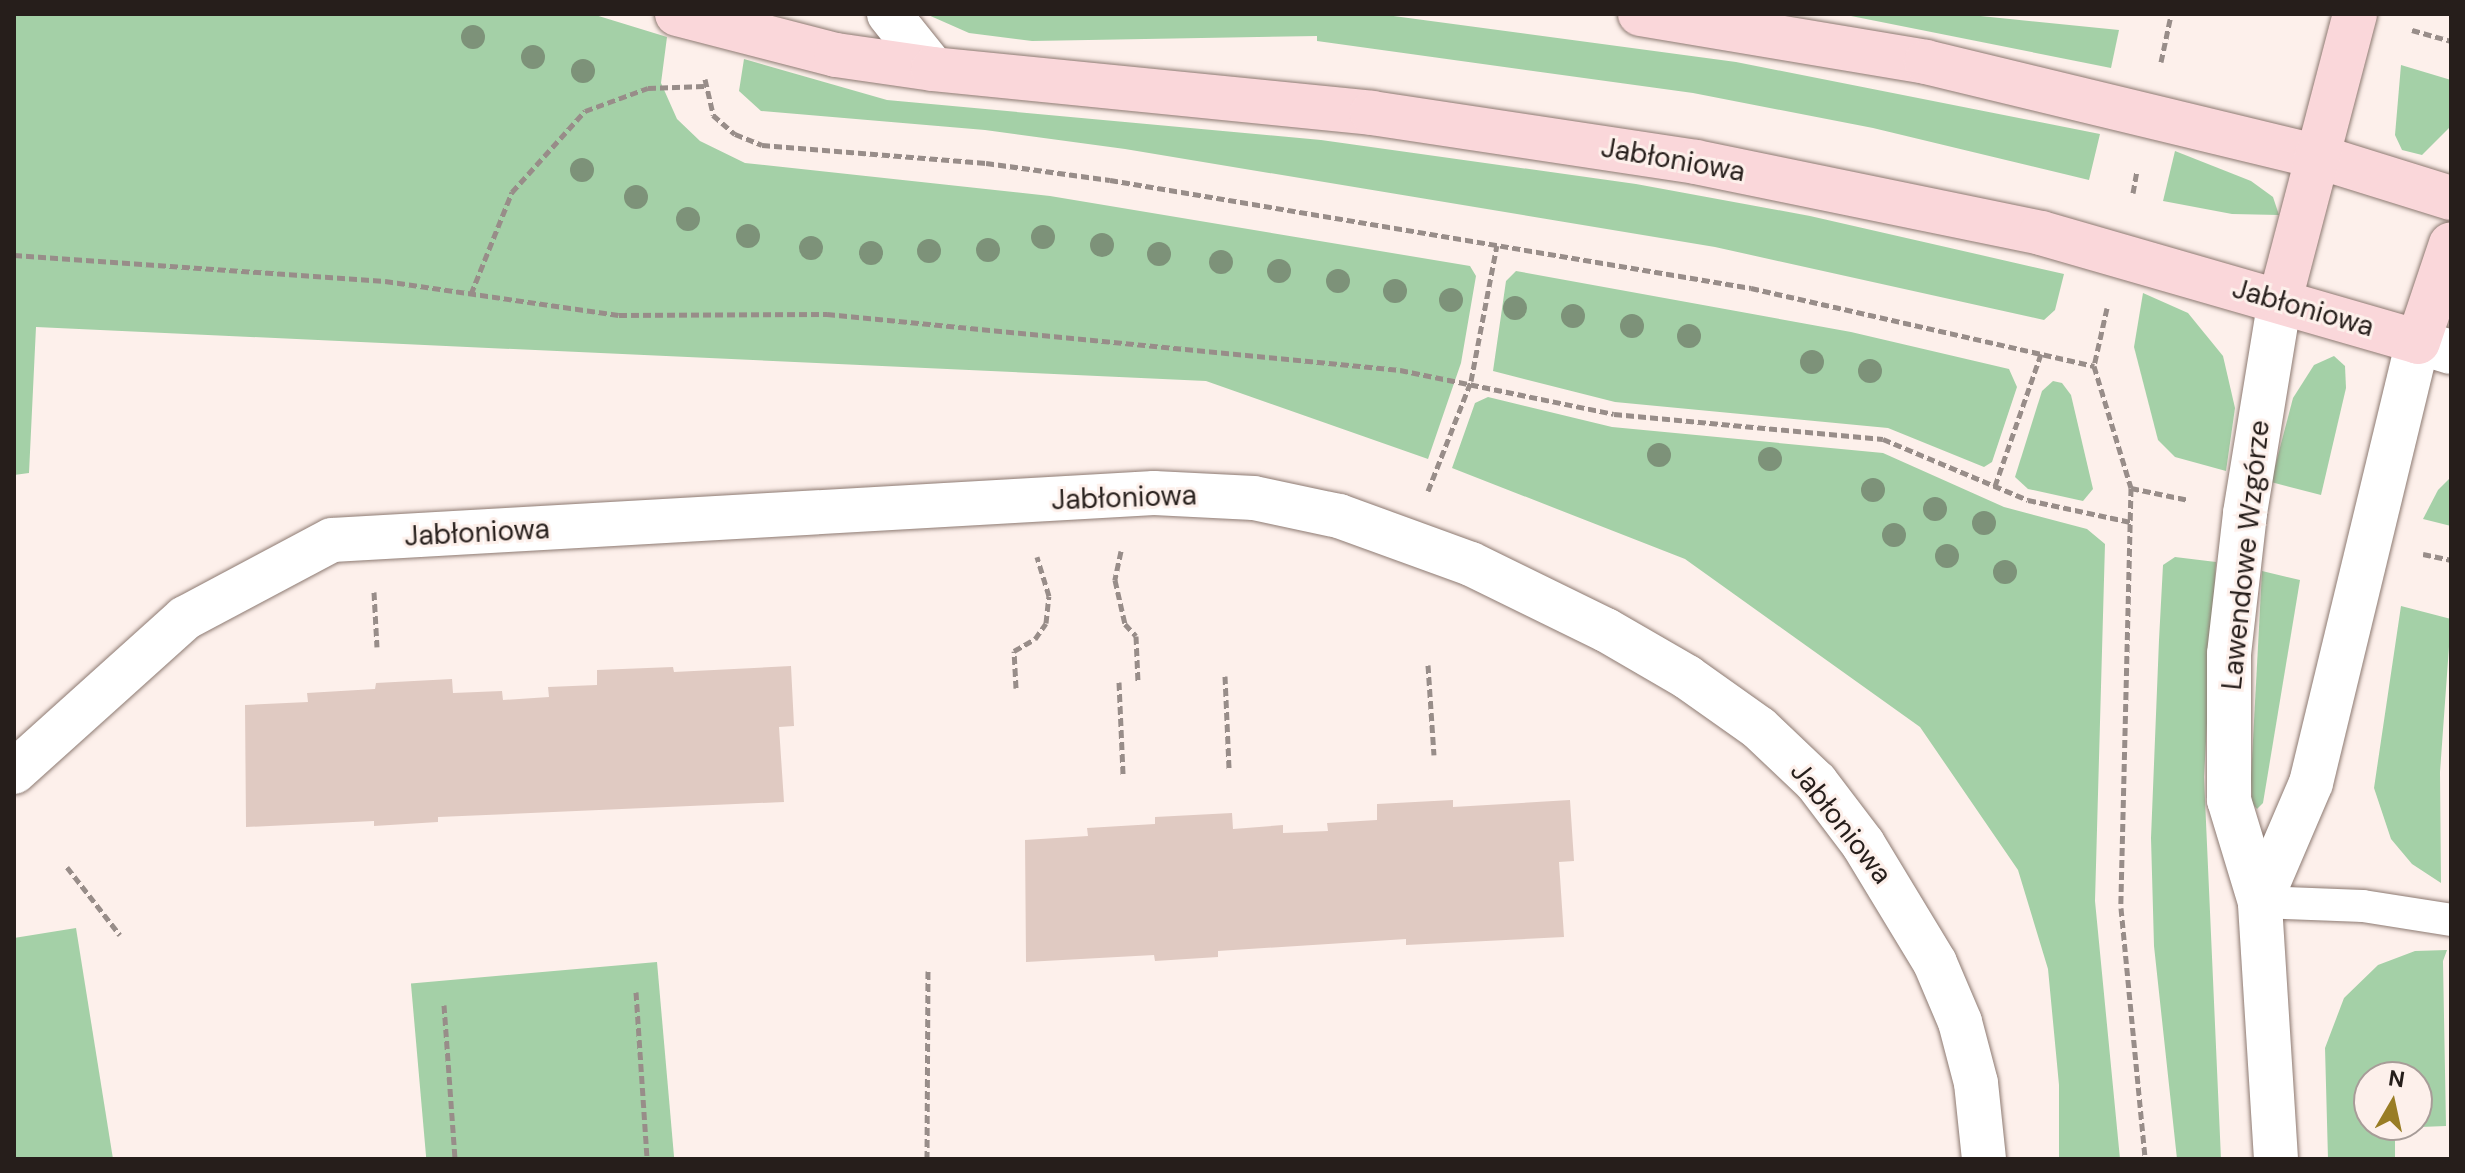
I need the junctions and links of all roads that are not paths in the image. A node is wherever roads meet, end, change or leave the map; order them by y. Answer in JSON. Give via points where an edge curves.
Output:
{"nodes":[{"id":1,"x":677,"y":14,"type":"edge"},
{"id":2,"x":889,"y":14,"type":"edge"},
{"id":3,"x":1640,"y":14,"type":"edge"},
{"id":4,"x":2355,"y":14,"type":"edge"},
{"id":5,"x":769,"y":26,"type":"edge"},
{"id":6,"x":933,"y":69,"type":"junction"},
{"id":7,"x":2316,"y":156,"type":"junction"},
{"id":8,"x":2451,"y":198,"type":"edge"},
{"id":9,"x":2451,"y":244,"type":"edge"},
{"id":10,"x":2280,"y":300,"type":"junction"},
{"id":11,"x":2434,"y":347,"type":"edge"},
{"id":12,"x":14,"y":772,"type":"edge"},
{"id":13,"x":2260,"y":902,"type":"junction"},
{"id":14,"x":2451,"y":920,"type":"edge"},
{"id":15,"x":1984,"y":1159,"type":"edge"},
{"id":16,"x":2276,"y":1159,"type":"edge"}],
"edges":[{"from":1,"to":5,"type":"main road","name":"Jabłoniowa"},
{"from":2,"to":6,"type":"street"},
{"from":3,"to":7,"type":"main road","via":[[1926,62]]},
{"from":4,"to":7,"type":"main road"},
{"from":5,"to":6,"type":"main road","name":"Jabłoniowa"},
{"from":6,"to":10,"type":"main road","name":"Jabłoniowa","via":[[1372,113],[1696,162],[2041,233]]},
{"from":7,"to":8,"type":"main road"},
{"from":7,"to":10,"type":"main road"},
{"from":9,"to":11,"type":"main road"},
{"from":10,"to":11,"type":"main road","name":"Jabłoniowa"},
{"from":10,"to":13,"type":"street","name":"Lawendowe Wzgórze","via":[[2245,513],[2229,654],[2229,800]]},
{"from":11,"to":13,"type":"street","name":"Lawendowe Wzgórze","via":[[2311,783]]},
{"from":12,"to":15,"type":"street","name":"Jabłoniowa","via":[[185,618],[332,540],[1154,493],[1254,498],[1339,516],[1471,564],[1606,630],[1687,677],[1759,728],[1816,782],[1863,844],[1935,963],[1960,1022],[1976,1083]]},
{"from":13,"to":14,"type":"lane","via":[[2363,906]]},
{"from":13,"to":16,"type":"street","name":"Lawendowe Wzgórze"}]}
